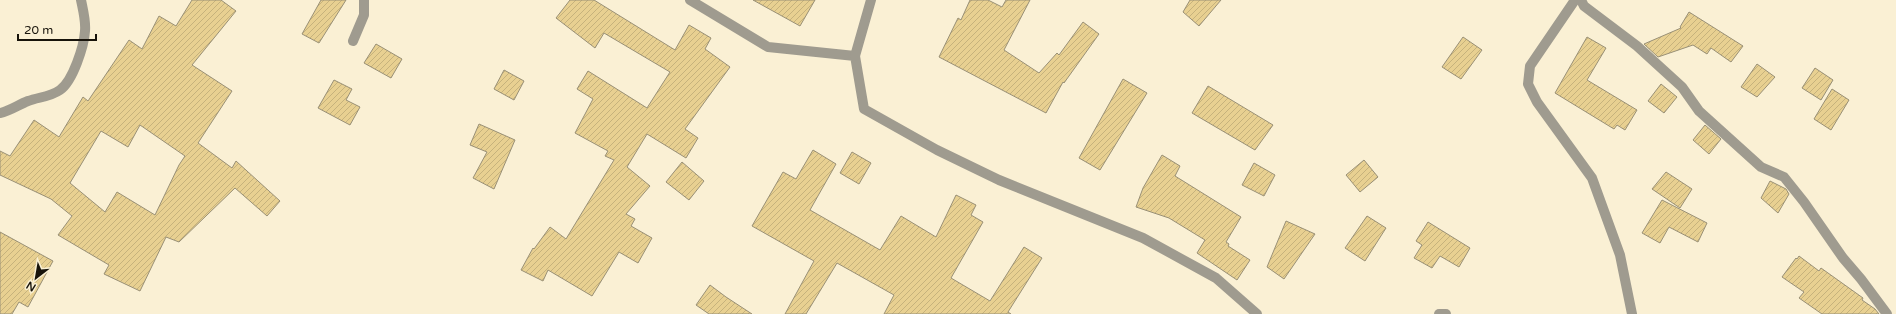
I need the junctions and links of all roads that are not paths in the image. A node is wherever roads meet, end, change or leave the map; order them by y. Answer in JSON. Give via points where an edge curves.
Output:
{"nodes":[{"id":1,"x":81,"y":0,"type":"edge"},
{"id":2,"x":364,"y":0,"type":"edge"},
{"id":3,"x":690,"y":0,"type":"edge"},
{"id":4,"x":871,"y":0,"type":"edge"},
{"id":5,"x":1575,"y":0,"type":"edge"},
{"id":6,"x":1581,"y":0,"type":"edge"},
{"id":7,"x":353,"y":41,"type":"dead end"},
{"id":8,"x":856,"y":56,"type":"junction"},
{"id":9,"x":0,"y":113,"type":"edge"},
{"id":10,"x":1257,"y":314,"type":"edge"},
{"id":11,"x":1439,"y":314,"type":"edge"},
{"id":12,"x":1446,"y":314,"type":"edge"},
{"id":13,"x":1632,"y":314,"type":"edge"},
{"id":14,"x":1887,"y":314,"type":"edge"}],
"edges":[{"from":1,"to":9,"type":"street","via":[[85,30],[80,53],[71,76],[62,89]]},
{"from":2,"to":7,"type":"street","via":[[364,15]]},
{"from":3,"to":8,"type":"street","via":[[768,47]]},
{"from":4,"to":8,"type":"street"},
{"from":5,"to":13,"type":"street","via":[[1530,66],[1528,84],[1537,102],[1592,178],[1620,255]]},
{"from":6,"to":14,"type":"street","via":[[1584,6],[1637,46],[1682,87],[1699,111],[1761,167],[1784,177]]},
{"from":8,"to":10,"type":"street","via":[[864,109],[937,150],[999,180],[1143,238],[1216,278]]},
{"from":11,"to":12,"type":"street"}]}
